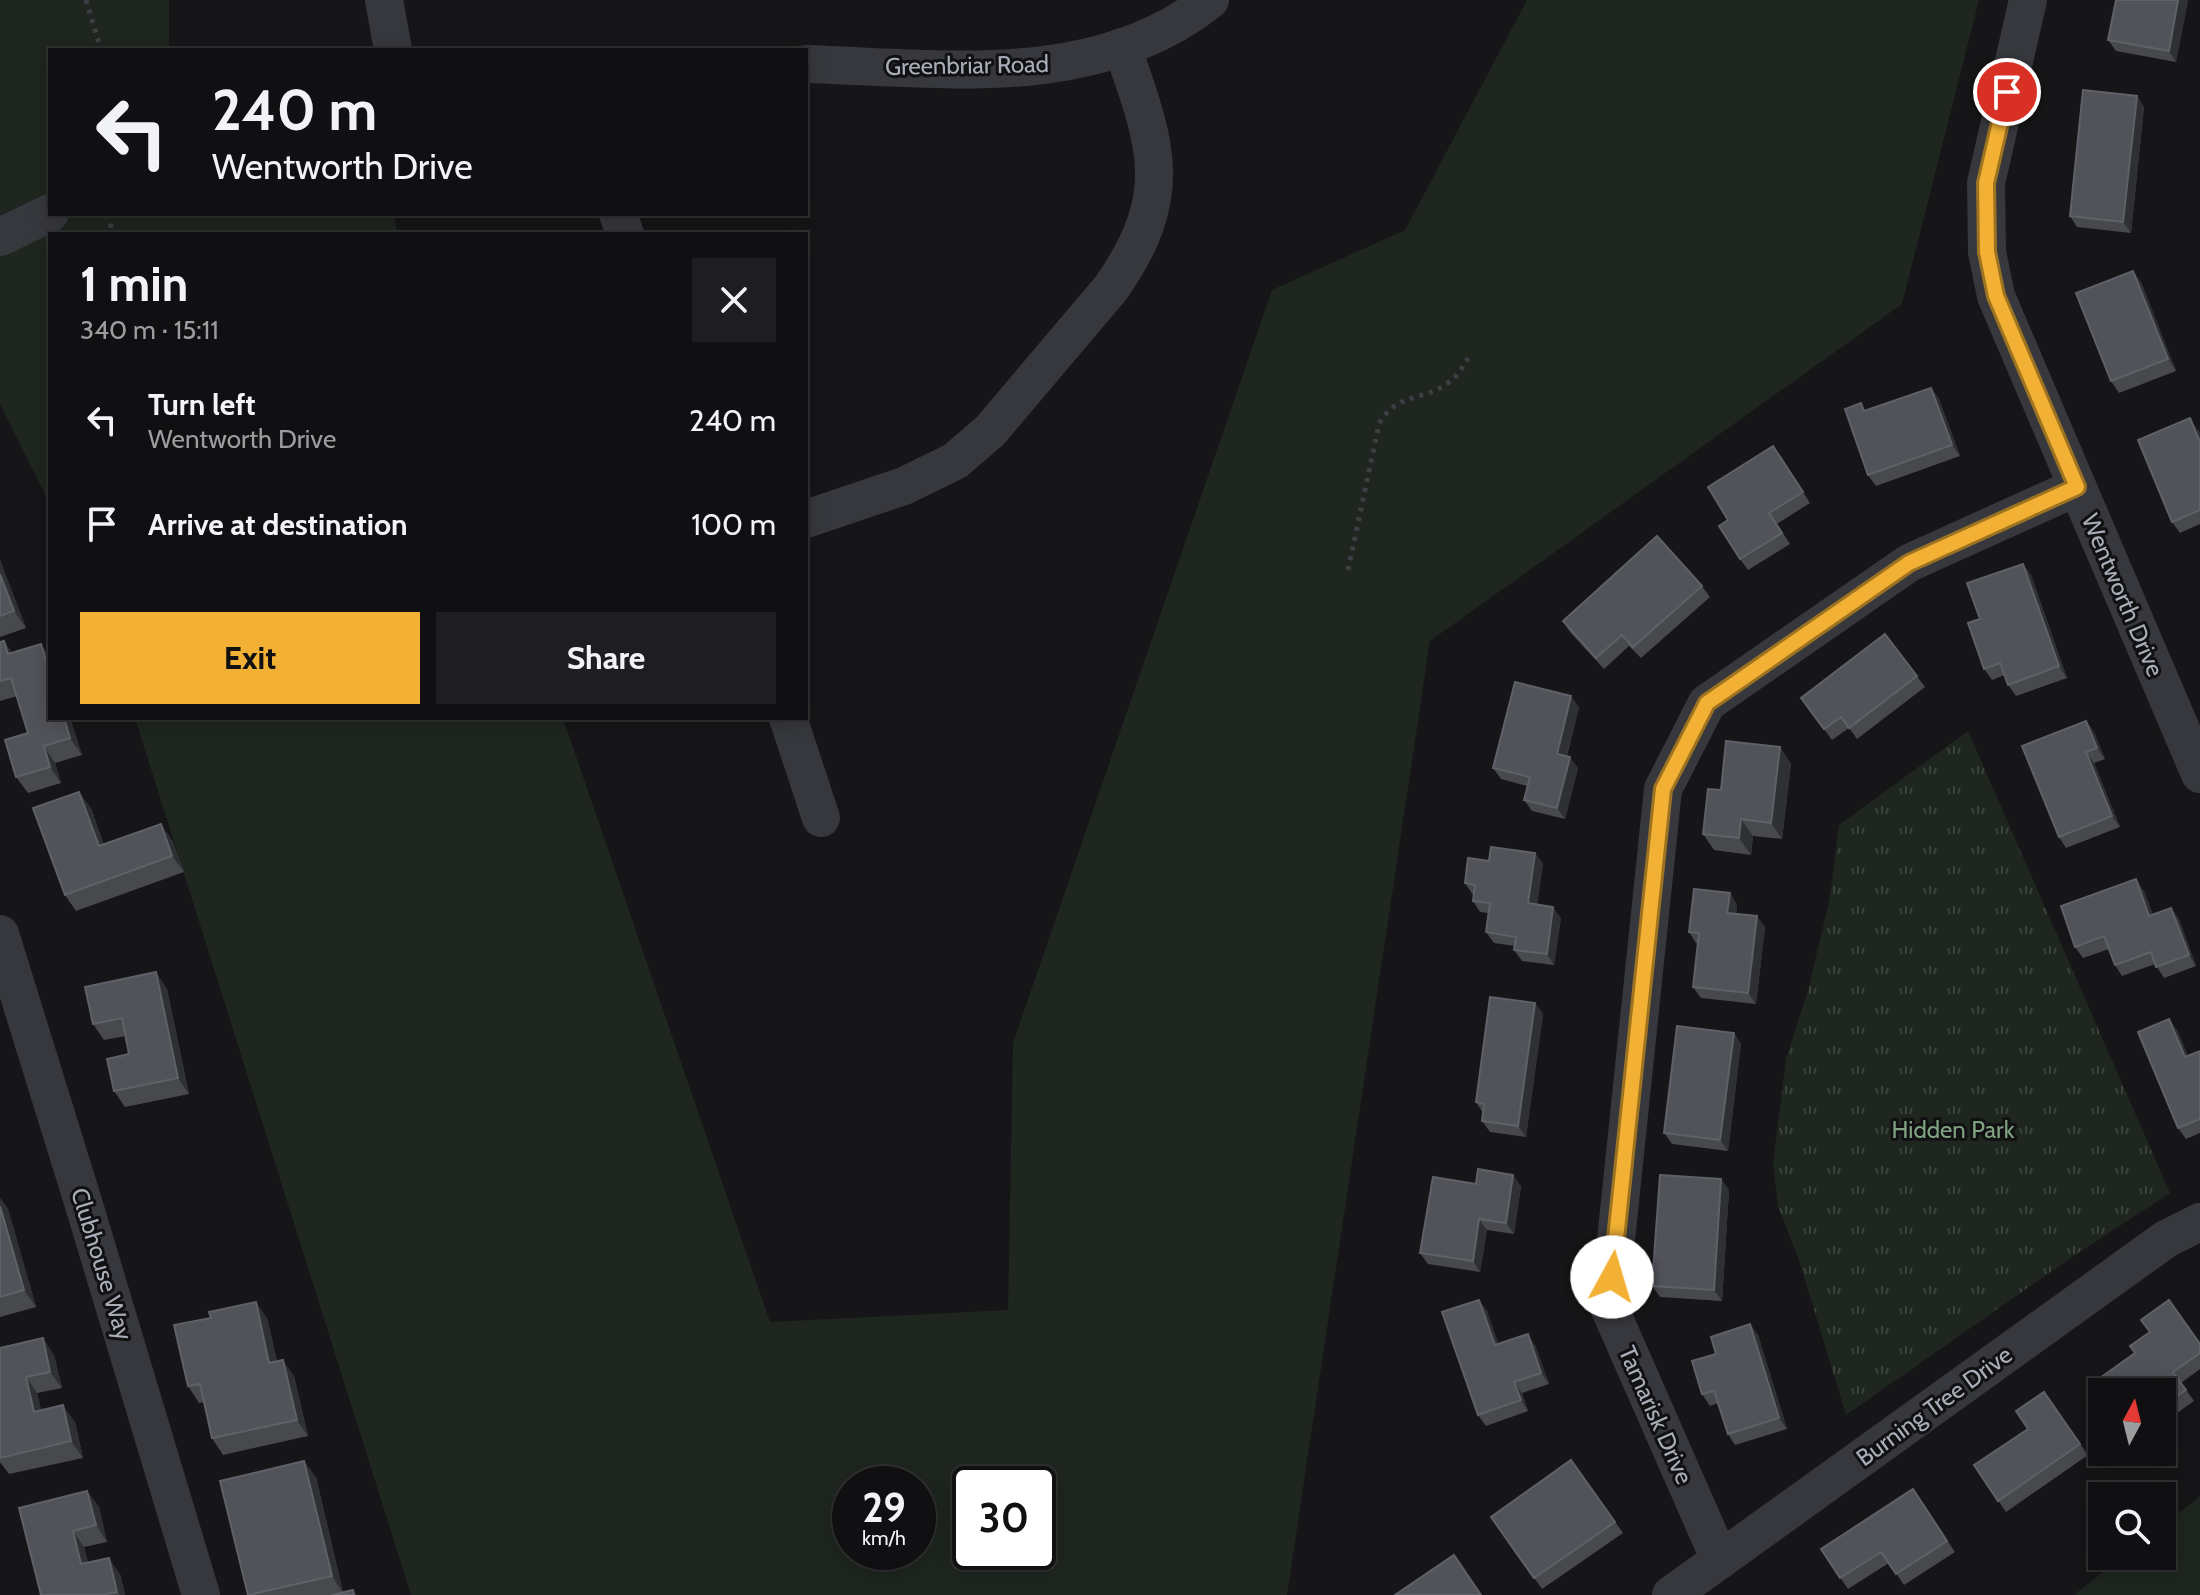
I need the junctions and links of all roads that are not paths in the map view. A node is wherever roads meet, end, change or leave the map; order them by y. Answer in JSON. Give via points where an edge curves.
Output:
{"nodes":[{"id":1,"x":384,"y":0,"type":"edge"},
{"id":2,"x":1210,"y":0,"type":"edge"},
{"id":3,"x":2028,"y":0,"type":"edge"},
{"id":4,"x":1122,"y":47,"type":"junction"},
{"id":5,"x":393,"y":48,"type":"edge"},
{"id":6,"x":808,"y":64,"type":"edge"},
{"id":7,"x":48,"y":214,"type":"edge"},
{"id":8,"x":0,"y":237,"type":"edge"},
{"id":9,"x":2077,"y":487,"type":"junction"},
{"id":10,"x":808,"y":518,"type":"edge"},
{"id":11,"x":789,"y":720,"type":"edge"},
{"id":12,"x":2200,"y":774,"type":"edge"},
{"id":13,"x":821,"y":818,"type":"dead end"},
{"id":14,"x":0,"y":934,"type":"edge"},
{"id":15,"x":2200,"y":1222,"type":"edge"},
{"id":16,"x":1720,"y":1560,"type":"junction"},
{"id":17,"x":201,"y":1595,"type":"edge"},
{"id":18,"x":1671,"y":1595,"type":"edge"}],
"edges":[{"from":1,"to":5,"type":"street"},
{"from":2,"to":4,"type":"street","name":"Greenbriar Road","via":[[1158,33]]},
{"from":3,"to":9,"type":"street","name":"Wentworth Drive","via":[[1986,183],[1987,252],[1996,296]]},
{"from":4,"to":6,"type":"street","name":"Greenbriar Road","via":[[1021,68]]},
{"from":4,"to":10,"type":"street","via":[[1154,158],[1152,204],[1139,246],[1126,267],[990,431],[955,461],[904,486]]},
{"from":7,"to":8,"type":"street"},
{"from":9,"to":12,"type":"street","name":"Wentworth Drive"},
{"from":9,"to":16,"type":"street","name":"Tamarisk Drive","via":[[1909,563],[1707,703],[1663,789],[1609,1307]]},
{"from":11,"to":13,"type":"street"},
{"from":14,"to":17,"type":"street","name":"Clubhouse Way"},
{"from":15,"to":16,"type":"street","name":"Burning Tree Drive","via":[[2166,1239]]},
{"from":16,"to":18,"type":"street","name":"Burning Tree Drive"}]}
